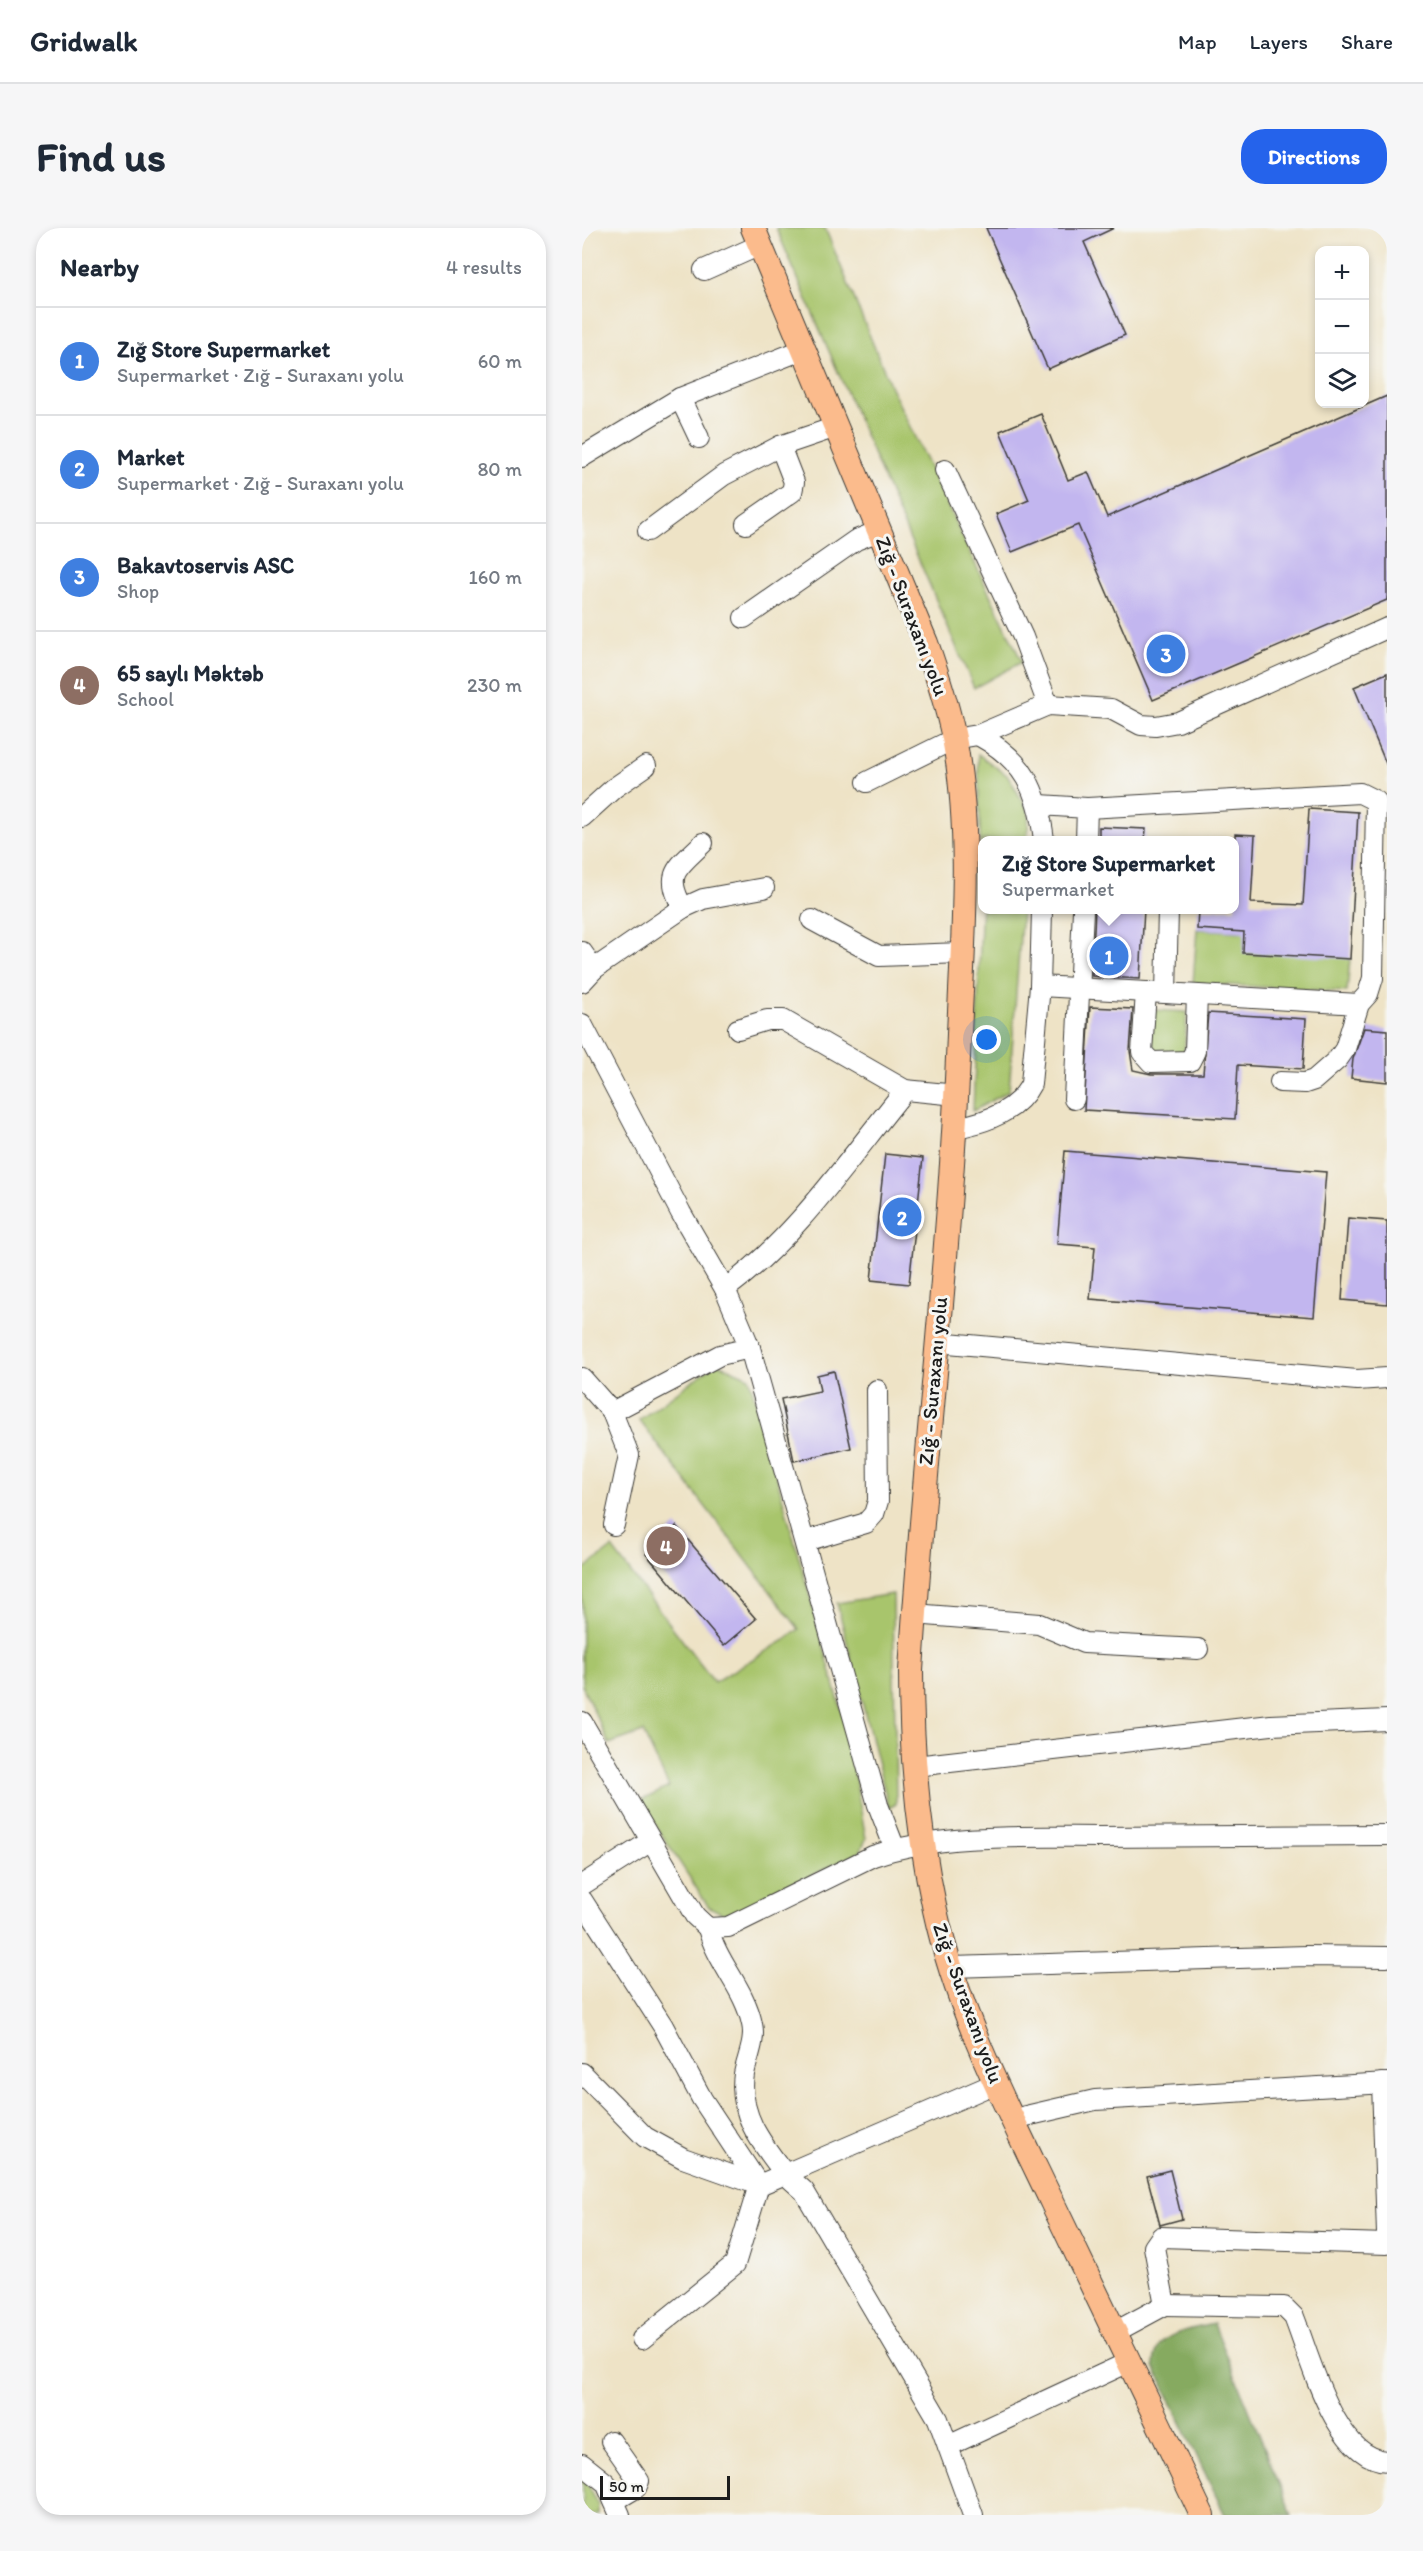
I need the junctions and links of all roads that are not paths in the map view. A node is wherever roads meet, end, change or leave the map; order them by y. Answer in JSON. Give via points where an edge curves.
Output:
{"nodes":[{"id":1,"x":757,"y":237,"type":"edge"},
{"id":2,"x":704,"y":270,"type":"dead end"},
{"id":3,"x":802,"y":350,"type":"junction"},
{"id":4,"x":680,"y":398,"type":"junction"},
{"id":5,"x":836,"y":427,"type":"junction"},
{"id":6,"x":699,"y":438,"type":"dead end"},
{"id":7,"x":780,"y":446,"type":"junction"},
{"id":8,"x":582,"y":457,"type":"edge"},
{"id":9,"x":945,"y":470,"type":"dead end"},
{"id":10,"x":746,"y":524,"type":"dead end"},
{"id":11,"x":648,"y":531,"type":"dead end"},
{"id":12,"x":879,"y":531,"type":"junction"},
{"id":13,"x":744,"y":618,"type":"dead end"},
{"id":14,"x":1387,"y":628,"type":"edge"},
{"id":15,"x":1048,"y":705,"type":"junction"},
{"id":16,"x":978,"y":735,"type":"junction"},
{"id":17,"x":954,"y":739,"type":"junction"},
{"id":18,"x":646,"y":766,"type":"dead end"},
{"id":19,"x":867,"y":782,"type":"dead end"},
{"id":20,"x":1040,"y":805,"type":"junction"},
{"id":21,"x":1087,"y":808,"type":"junction"},
{"id":22,"x":582,"y":817,"type":"edge"},
{"id":23,"x":1044,"y":836,"type":"edge"},
{"id":24,"x":1086,"y":836,"type":"edge"},
{"id":25,"x":703,"y":843,"type":"dead end"},
{"id":26,"x":764,"y":888,"type":"dead end"},
{"id":27,"x":683,"y":908,"type":"junction"},
{"id":28,"x":1042,"y":914,"type":"edge"},
{"id":29,"x":1083,"y":914,"type":"edge"},
{"id":30,"x":1168,"y":914,"type":"edge"},
{"id":31,"x":812,"y":920,"type":"dead end"},
{"id":32,"x":582,"y":952,"type":"edge"},
{"id":33,"x":962,"y":953,"type":"junction"},
{"id":34,"x":588,"y":975,"type":"edge"},
{"id":35,"x":1040,"y":986,"type":"junction"},
{"id":36,"x":1079,"y":988,"type":"junction"},
{"id":37,"x":1146,"y":992,"type":"junction"},
{"id":38,"x":1166,"y":993,"type":"junction"},
{"id":39,"x":1197,"y":995,"type":"junction"},
{"id":40,"x":1359,"y":1004,"type":"junction"},
{"id":41,"x":582,"y":1024,"type":"edge"},
{"id":42,"x":738,"y":1029,"type":"dead end"},
{"id":43,"x":1280,"y":1082,"type":"dead end"},
{"id":44,"x":905,"y":1090,"type":"junction"},
{"id":45,"x":957,"y":1095,"type":"junction"},
{"id":46,"x":1074,"y":1099,"type":"dead end"},
{"id":47,"x":955,"y":1128,"type":"junction"},
{"id":48,"x":725,"y":1289,"type":"junction"},
{"id":49,"x":937,"y":1342,"type":"junction"},
{"id":50,"x":750,"y":1348,"type":"junction"},
{"id":51,"x":1387,"y":1378,"type":"edge"},
{"id":52,"x":584,"y":1385,"type":"edge"},
{"id":53,"x":877,"y":1390,"type":"dead end"},
{"id":54,"x":612,"y":1412,"type":"junction"},
{"id":55,"x":614,"y":1525,"type":"dead end"},
{"id":56,"x":806,"y":1541,"type":"junction"},
{"id":57,"x":914,"y":1614,"type":"junction"},
{"id":58,"x":1198,"y":1648,"type":"dead end"},
{"id":59,"x":1387,"y":1720,"type":"edge"},
{"id":60,"x":582,"y":1722,"type":"edge"},
{"id":61,"x":915,"y":1766,"type":"junction"},
{"id":62,"x":1387,"y":1835,"type":"edge"},
{"id":63,"x":651,"y":1841,"type":"junction"},
{"id":64,"x":924,"y":1844,"type":"junction"},
{"id":65,"x":895,"y":1849,"type":"junction"},
{"id":66,"x":582,"y":1885,"type":"edge"},
{"id":67,"x":582,"y":1900,"type":"edge"},
{"id":68,"x":708,"y":1928,"type":"junction"},
{"id":69,"x":1387,"y":1957,"type":"edge"},
{"id":70,"x":952,"y":1967,"type":"junction"},
{"id":71,"x":582,"y":2073,"type":"edge"},
{"id":72,"x":996,"y":2083,"type":"junction"},
{"id":73,"x":1385,"y":2083,"type":"edge"},
{"id":74,"x":1013,"y":2120,"type":"junction"},
{"id":75,"x":785,"y":2174,"type":"junction"},
{"id":76,"x":759,"y":2185,"type":"junction"},
{"id":77,"x":1387,"y":2234,"type":"edge"},
{"id":78,"x":1387,"y":2244,"type":"edge"},
{"id":79,"x":1165,"y":2305,"type":"junction"},
{"id":80,"x":1115,"y":2332,"type":"junction"},
{"id":81,"x":642,"y":2339,"type":"dead end"},
{"id":82,"x":1129,"y":2362,"type":"junction"},
{"id":83,"x":611,"y":2441,"type":"dead end"},
{"id":84,"x":948,"y":2446,"type":"junction"},
{"id":85,"x":1387,"y":2461,"type":"edge"},
{"id":86,"x":582,"y":2464,"type":"edge"},
{"id":87,"x":617,"y":2508,"type":"edge"},
{"id":88,"x":973,"y":2515,"type":"edge"},
{"id":89,"x":1202,"y":2515,"type":"edge"}],
"edges":[{"from":1,"to":2,"type":"street"},
{"from":1,"to":3,"type":"main road","name":"Zığ - Suraxanı yolu"},
{"from":3,"to":4,"type":"street"},
{"from":3,"to":5,"type":"main road","name":"Zığ - Suraxanı yolu"},
{"from":4,"to":6,"type":"street"},
{"from":4,"to":8,"type":"street"},
{"from":5,"to":7,"type":"street"},
{"from":5,"to":12,"type":"main road","name":"Zığ - Suraxanı yolu"},
{"from":7,"to":10,"type":"street","via":[[794,482],[792,492]]},
{"from":7,"to":11,"type":"street","via":[[724,475]]},
{"from":9,"to":15,"type":"street","via":[[1023,637]]},
{"from":12,"to":13,"type":"street","via":[[856,540]]},
{"from":12,"to":17,"type":"main road","name":"Zığ - Suraxanı yolu","via":[[926,643]]},
{"from":14,"to":15,"type":"street","via":[[1178,722],[1142,725],[1111,709]]},
{"from":15,"to":16,"type":"street"},
{"from":16,"to":17,"type":"street"},
{"from":16,"to":20,"type":"street","via":[[1014,761],[1028,777]]},
{"from":17,"to":19,"type":"street"},
{"from":17,"to":33,"type":"main road","name":"Zığ - Suraxanı yolu","via":[[963,864]]},
{"from":18,"to":22,"type":"street"},
{"from":20,"to":21,"type":"street"},
{"from":20,"to":23,"type":"street"},
{"from":21,"to":24,"type":"street"},
{"from":21,"to":40,"type":"street","via":[[1360,793],[1376,801],[1373,978],[1368,994]]},
{"from":25,"to":27,"type":"street","via":[[673,878],[672,888]]},
{"from":26,"to":27,"type":"street","via":[[703,898]]},
{"from":27,"to":34,"type":"street"},
{"from":28,"to":35,"type":"street"},
{"from":29,"to":36,"type":"street"},
{"from":30,"to":38,"type":"street"},
{"from":31,"to":33,"type":"street","via":[[879,956]]},
{"from":32,"to":34,"type":"street"},
{"from":33,"to":45,"type":"main road","name":"Zığ - Suraxanı yolu"},
{"from":35,"to":36,"type":"street"},
{"from":35,"to":47,"type":"street","via":[[1035,1068],[1026,1095],[993,1119]]},
{"from":36,"to":37,"type":"street"},
{"from":36,"to":46,"type":"street"},
{"from":37,"to":38,"type":"street"},
{"from":37,"to":39,"type":"street","via":[[1142,1052],[1151,1062],[1190,1062],[1195,1052]]},
{"from":38,"to":39,"type":"street"},
{"from":39,"to":40,"type":"street"},
{"from":40,"to":43,"type":"street","via":[[1338,1059],[1314,1080]]},
{"from":41,"to":48,"type":"street"},
{"from":42,"to":44,"type":"street","via":[[767,1020],[783,1020]]},
{"from":44,"to":45,"type":"street"},
{"from":44,"to":48,"type":"street","via":[[781,1241]]},
{"from":45,"to":47,"type":"main road","name":"Zığ - Suraxanı yolu"},
{"from":47,"to":49,"type":"main road","name":"Zığ - Suraxanı yolu"},
{"from":48,"to":50,"type":"street"},
{"from":49,"to":51,"type":"street","via":[[1357,1380]]},
{"from":49,"to":57,"type":"main road","name":"Zığ - Suraxanı yolu"},
{"from":50,"to":54,"type":"street","via":[[720,1355]]},
{"from":50,"to":56,"type":"street"},
{"from":52,"to":54,"type":"street"},
{"from":53,"to":56,"type":"street","via":[[878,1501],[874,1514],[866,1523]]},
{"from":54,"to":55,"type":"street","via":[[629,1455]]},
{"from":56,"to":65,"type":"street","via":[[878,1805]]},
{"from":57,"to":58,"type":"street","via":[[1039,1624],[1084,1643]]},
{"from":57,"to":61,"type":"main road","name":"Zığ - Suraxanı yolu","via":[[911,1703]]},
{"from":59,"to":61,"type":"street","via":[[1280,1724]]},
{"from":60,"to":63,"type":"street"},
{"from":61,"to":64,"type":"main road","name":"Zığ - Suraxanı yolu"},
{"from":62,"to":64,"type":"street","via":[[1019,1837]]},
{"from":63,"to":66,"type":"street"},
{"from":63,"to":68,"type":"street","via":[[695,1916]]},
{"from":64,"to":65,"type":"street"},
{"from":64,"to":70,"type":"main road","name":"Zığ - Suraxanı yolu","via":[[935,1910]]},
{"from":65,"to":68,"type":"street","via":[[728,1927]]},
{"from":67,"to":76,"type":"street","via":[[663,2026],[702,2099]]},
{"from":68,"to":75,"type":"street","via":[[713,1949],[744,2000],[753,2026],[744,2076],[745,2105],[752,2128]]},
{"from":69,"to":70,"type":"street"},
{"from":70,"to":72,"type":"main road","name":"Zığ - Suraxanı yolu"},
{"from":71,"to":76,"type":"street","via":[[645,2137],[683,2158]]},
{"from":72,"to":74,"type":"main road","name":"Zığ - Suraxanı yolu"},
{"from":72,"to":75,"type":"street"},
{"from":73,"to":74,"type":"street","via":[[1095,2100]]},
{"from":73,"to":77,"type":"street"},
{"from":74,"to":80,"type":"main road","name":"Zığ - Suraxanı yolu"},
{"from":75,"to":76,"type":"street"},
{"from":75,"to":84,"type":"street","via":[[804,2192],[938,2419]]},
{"from":76,"to":81,"type":"street","via":[[735,2264]]},
{"from":78,"to":79,"type":"street","via":[[1161,2237],[1154,2247]]},
{"from":79,"to":80,"type":"street"},
{"from":79,"to":85,"type":"street","via":[[1284,2307],[1294,2317],[1336,2423],[1363,2452]]},
{"from":80,"to":82,"type":"main road","name":"Zığ - Suraxanı yolu"},
{"from":82,"to":84,"type":"street"},
{"from":82,"to":89,"type":"main road","name":"Zığ - Suraxanı yolu"},
{"from":83,"to":87,"type":"street","via":[[639,2481]]},
{"from":84,"to":88,"type":"street"},
{"from":86,"to":87,"type":"street","via":[[606,2483]]}]}
